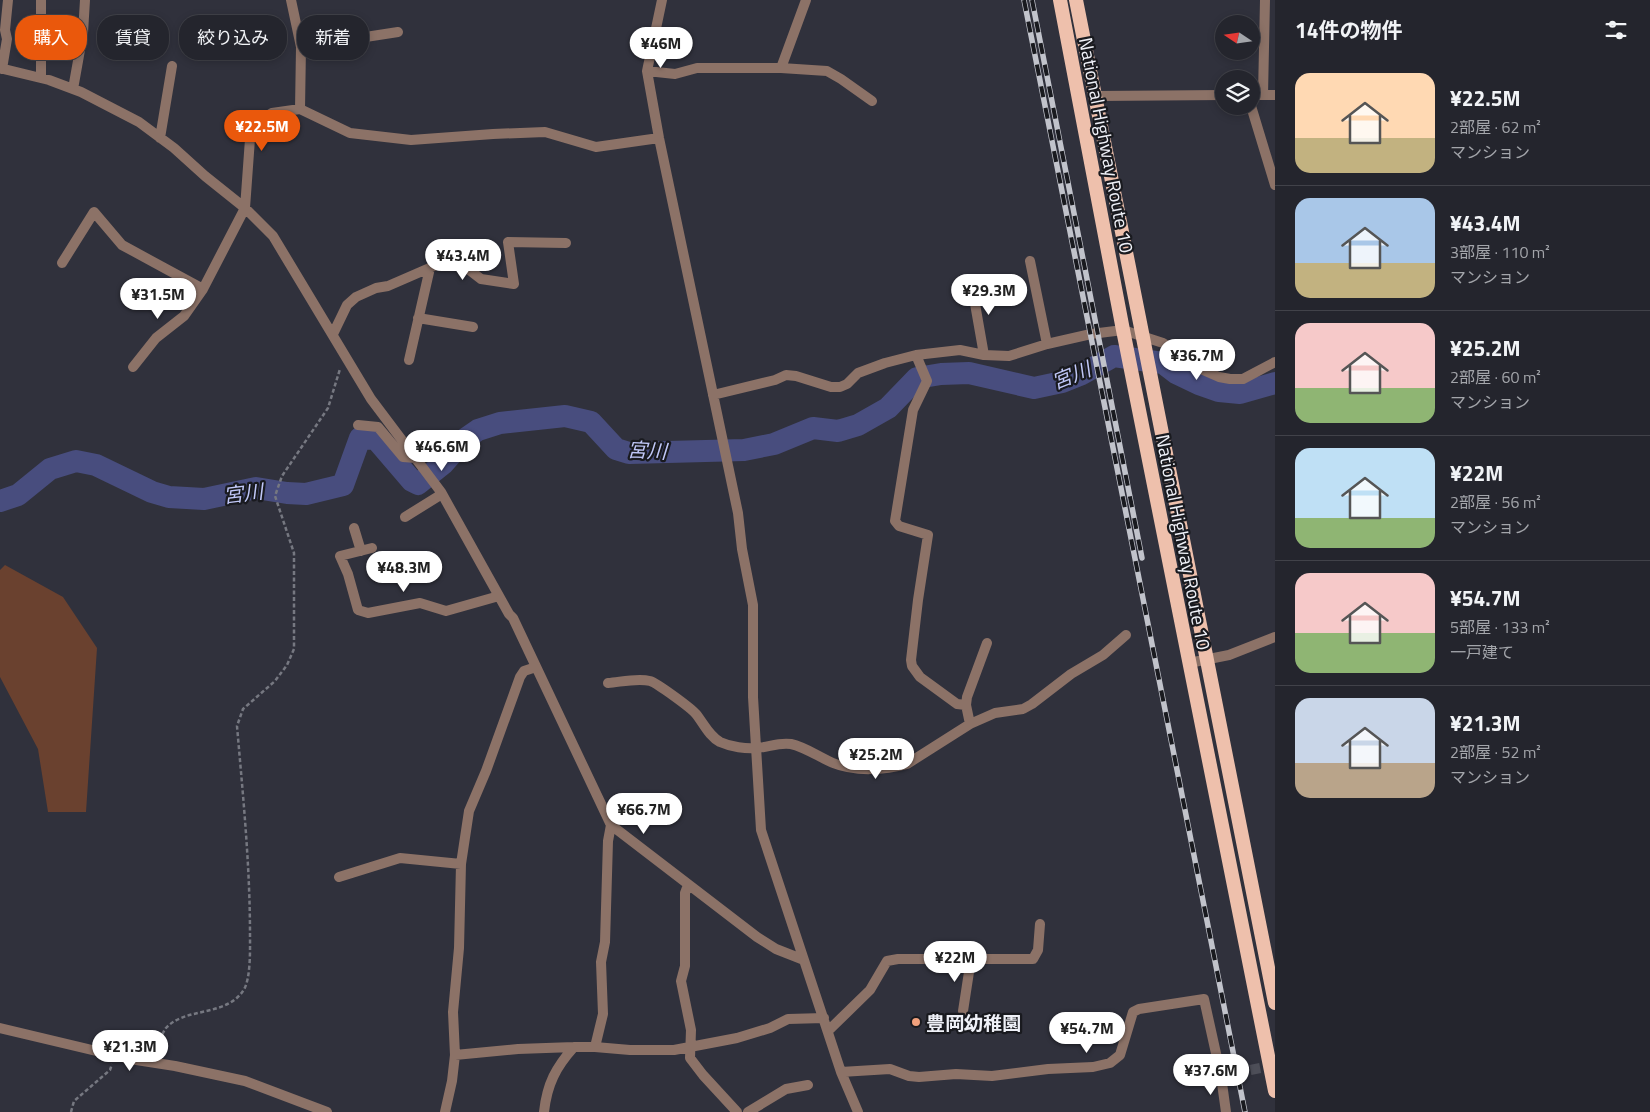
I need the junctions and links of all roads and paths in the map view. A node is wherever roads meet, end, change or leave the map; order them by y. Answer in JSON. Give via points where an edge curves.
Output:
{"nodes":[{"id":1,"x":8,"y":0,"type":"edge"},
{"id":2,"x":41,"y":0,"type":"edge"},
{"id":3,"x":85,"y":0,"type":"edge"},
{"id":4,"x":292,"y":0,"type":"edge"},
{"id":5,"x":662,"y":0,"type":"edge"},
{"id":6,"x":806,"y":0,"type":"edge"},
{"id":7,"x":1060,"y":0,"type":"edge"},
{"id":8,"x":1076,"y":0,"type":"edge"},
{"id":9,"x":1265,"y":0,"type":"edge"},
{"id":10,"x":297,"y":26,"type":"edge"},
{"id":11,"x":398,"y":32,"type":"dead end"},
{"id":12,"x":369,"y":36,"type":"edge"},
{"id":13,"x":301,"y":60,"type":"edge"},
{"id":14,"x":172,"y":66,"type":"dead end"},
{"id":15,"x":1,"y":68,"type":"edge"},
{"id":16,"x":781,"y":68,"type":"junction"},
{"id":17,"x":647,"y":71,"type":"junction"},
{"id":18,"x":41,"y":78,"type":"junction"},
{"id":19,"x":73,"y":89,"type":"junction"},
{"id":20,"x":1260,"y":94,"type":"edge"},
{"id":21,"x":1264,"y":94,"type":"junction"},
{"id":22,"x":1215,"y":95,"type":"edge"},
{"id":23,"x":1275,"y":95,"type":"edge"},
{"id":24,"x":1096,"y":96,"type":"junction"},
{"id":25,"x":872,"y":101,"type":"dead end"},
{"id":26,"x":300,"y":109,"type":"junction"},
{"id":27,"x":1254,"y":115,"type":"edge"},
{"id":28,"x":160,"y":138,"type":"junction"},
{"id":29,"x":659,"y":138,"type":"junction"},
{"id":30,"x":1275,"y":183,"type":"edge"},
{"id":31,"x":245,"y":208,"type":"junction"},
{"id":32,"x":566,"y":243,"type":"dead end"},
{"id":33,"x":1030,"y":261,"type":"dead end"},
{"id":34,"x":62,"y":263,"type":"dead end"},
{"id":35,"x":430,"y":268,"type":"junction"},
{"id":36,"x":971,"y":280,"type":"dead end"},
{"id":37,"x":203,"y":289,"type":"junction"},
{"id":38,"x":418,"y":318,"type":"junction"},
{"id":39,"x":473,"y":327,"type":"dead end"},
{"id":40,"x":1123,"y":330,"type":"junction"},
{"id":41,"x":333,"y":334,"type":"junction"},
{"id":42,"x":1142,"y":337,"type":"junction"},
{"id":43,"x":1047,"y":344,"type":"junction"},
{"id":44,"x":342,"y":350,"type":"junction"},
{"id":45,"x":916,"y":355,"type":"junction"},
{"id":46,"x":984,"y":355,"type":"junction"},
{"id":47,"x":409,"y":360,"type":"dead end"},
{"id":48,"x":1275,"y":362,"type":"edge"},
{"id":49,"x":133,"y":367,"type":"dead end"},
{"id":50,"x":713,"y":395,"type":"junction"},
{"id":51,"x":358,"y":425,"type":"dead end"},
{"id":52,"x":416,"y":458,"type":"junction"},
{"id":53,"x":442,"y":493,"type":"junction"},
{"id":54,"x":405,"y":517,"type":"dead end"},
{"id":55,"x":354,"y":528,"type":"dead end"},
{"id":56,"x":372,"y":548,"type":"dead end"},
{"id":57,"x":361,"y":551,"type":"junction"},
{"id":58,"x":499,"y":596,"type":"junction"},
{"id":59,"x":1126,"y":635,"type":"dead end"},
{"id":60,"x":1275,"y":637,"type":"edge"},
{"id":61,"x":988,"y":643,"type":"dead end"},
{"id":62,"x":1208,"y":658,"type":"junction"},
{"id":63,"x":1189,"y":663,"type":"junction"},
{"id":64,"x":536,"y":667,"type":"junction"},
{"id":65,"x":608,"y":683,"type":"dead end"},
{"id":66,"x":966,"y":706,"type":"junction"},
{"id":67,"x":970,"y":724,"type":"junction"},
{"id":68,"x":757,"y":748,"type":"junction"},
{"id":69,"x":611,"y":825,"type":"junction"},
{"id":70,"x":461,"y":864,"type":"junction"},
{"id":71,"x":339,"y":878,"type":"dead end"},
{"id":72,"x":688,"y":885,"type":"junction"},
{"id":73,"x":1040,"y":924,"type":"dead end"},
{"id":74,"x":971,"y":959,"type":"junction"},
{"id":75,"x":804,"y":960,"type":"junction"},
{"id":76,"x":1275,"y":1003,"type":"edge"},
{"id":77,"x":962,"y":1011,"type":"dead end"},
{"id":78,"x":824,"y":1018,"type":"junction"},
{"id":79,"x":0,"y":1028,"type":"edge"},
{"id":80,"x":828,"y":1031,"type":"junction"},
{"id":81,"x":574,"y":1046,"type":"junction"},
{"id":82,"x":595,"y":1047,"type":"junction"},
{"id":83,"x":690,"y":1048,"type":"junction"},
{"id":84,"x":455,"y":1055,"type":"junction"},
{"id":85,"x":116,"y":1056,"type":"junction"},
{"id":86,"x":149,"y":1062,"type":"junction"},
{"id":87,"x":841,"y":1072,"type":"junction"},
{"id":88,"x":808,"y":1085,"type":"dead end"},
{"id":89,"x":1275,"y":1091,"type":"edge"},
{"id":90,"x":71,"y":1112,"type":"edge"},
{"id":91,"x":327,"y":1112,"type":"edge"},
{"id":92,"x":445,"y":1112,"type":"edge"},
{"id":93,"x":544,"y":1112,"type":"edge"},
{"id":94,"x":737,"y":1112,"type":"edge"},
{"id":95,"x":748,"y":1112,"type":"edge"},
{"id":96,"x":858,"y":1112,"type":"edge"},
{"id":97,"x":1226,"y":1112,"type":"edge"}],
"edges":[{"from":1,"to":15,"type":"street","via":[[7,39]]},
{"from":2,"to":18,"type":"street"},
{"from":3,"to":19,"type":"street"},
{"from":4,"to":10,"type":"street"},
{"from":5,"to":17,"type":"street"},
{"from":6,"to":16,"type":"street"},
{"from":7,"to":40,"type":"highway","name":"National Highway Route 10"},
{"from":8,"to":24,"type":"highway","name":"National Highway Route 10"},
{"from":9,"to":21,"type":"street"},
{"from":11,"to":12,"type":"street"},
{"from":13,"to":26,"type":"street"},
{"from":14,"to":28,"type":"street"},
{"from":15,"to":18,"type":"street"},
{"from":16,"to":17,"type":"street","via":[[697,68],[675,74]]},
{"from":16,"to":25,"type":"street","via":[[827,71]]},
{"from":17,"to":29,"type":"street"},
{"from":18,"to":19,"type":"street"},
{"from":19,"to":28,"type":"street","via":[[122,112]]},
{"from":20,"to":21,"type":"street"},
{"from":21,"to":23,"type":"street"},
{"from":22,"to":24,"type":"street"},
{"from":24,"to":42,"type":"highway","name":"National Highway Route 10"},
{"from":26,"to":29,"type":"street","via":[[350,134],[411,140],[545,132],[596,147]]},
{"from":26,"to":31,"type":"street","via":[[272,113],[258,122],[250,139]]},
{"from":27,"to":30,"type":"street"},
{"from":28,"to":31,"type":"street"},
{"from":29,"to":50,"type":"street"},
{"from":31,"to":37,"type":"street"},
{"from":31,"to":41,"type":"street","via":[[273,236]]},
{"from":32,"to":35,"type":"street","via":[[508,242],[514,284],[481,279],[459,262],[441,263]]},
{"from":33,"to":43,"type":"street"},
{"from":34,"to":37,"type":"street","via":[[94,212],[122,245]]},
{"from":35,"to":38,"type":"street"},
{"from":35,"to":41,"type":"street","via":[[356,296],[347,305]]},
{"from":36,"to":46,"type":"street"},
{"from":37,"to":49,"type":"street","via":[[184,316],[156,338]]},
{"from":38,"to":39,"type":"street"},
{"from":38,"to":47,"type":"street"},
{"from":40,"to":42,"type":"street"},
{"from":40,"to":43,"type":"street"},
{"from":40,"to":63,"type":"highway","name":"National Highway Route 10"},
{"from":41,"to":44,"type":"street"},
{"from":42,"to":48,"type":"street","via":[[1163,343],[1203,370],[1230,380],[1251,376]]},
{"from":42,"to":62,"type":"highway","name":"National Highway Route 10"},
{"from":43,"to":46,"type":"street","via":[[1009,356]]},
{"from":44,"to":52,"type":"street","via":[[371,399]]},
{"from":44,"to":86,"type":"path","via":[[339,376],[328,408],[282,476],[275,496],[294,553],[294,649],[275,681],[243,709],[237,726],[250,885],[250,963],[244,990],[232,1002],[217,1009],[176,1020],[164,1030]]},
{"from":45,"to":46,"type":"street","via":[[960,350]]},
{"from":45,"to":50,"type":"street","via":[[858,373],[840,387],[786,375]]},
{"from":45,"to":66,"type":"street","via":[[927,381],[913,410],[895,521],[899,526],[928,535],[911,660],[920,677],[957,704]]},
{"from":50,"to":68,"type":"street","via":[[753,605],[753,696]]},
{"from":51,"to":52,"type":"street","via":[[378,427],[403,457]]},
{"from":52,"to":53,"type":"street"},
{"from":53,"to":54,"type":"street"},
{"from":53,"to":58,"type":"street"},
{"from":55,"to":57,"type":"street"},
{"from":56,"to":57,"type":"street"},
{"from":57,"to":58,"type":"street","via":[[340,556],[358,610],[368,613],[420,604],[446,611]]},
{"from":58,"to":64,"type":"street"},
{"from":59,"to":67,"type":"street","via":[[1103,655],[1071,674],[1032,704]]},
{"from":60,"to":62,"type":"street","via":[[1229,655]]},
{"from":61,"to":66,"type":"street"},
{"from":62,"to":63,"type":"street"},
{"from":62,"to":76,"type":"highway","name":"National Highway Route 10"},
{"from":63,"to":89,"type":"highway","name":"National Highway Route 10"},
{"from":64,"to":69,"type":"street"},
{"from":64,"to":70,"type":"street","via":[[524,671],[517,683],[469,811]]},
{"from":65,"to":68,"type":"street","via":[[651,681],[694,712],[712,737],[738,747]]},
{"from":66,"to":67,"type":"street"},
{"from":67,"to":68,"type":"street","via":[[908,764],[896,767],[847,767],[793,744]]},
{"from":68,"to":75,"type":"street","via":[[761,830]]},
{"from":69,"to":72,"type":"street"},
{"from":69,"to":82,"type":"street","via":[[601,962],[603,1014]]},
{"from":70,"to":71,"type":"street","via":[[400,858]]},
{"from":70,"to":84,"type":"street","via":[[460,948],[452,1012]]},
{"from":72,"to":75,"type":"street","via":[[757,937]]},
{"from":72,"to":83,"type":"street","via":[[681,981],[691,1030]]},
{"from":73,"to":74,"type":"street","via":[[1038,950],[1033,959]]},
{"from":74,"to":77,"type":"street"},
{"from":74,"to":80,"type":"street","via":[[887,961],[870,990]]},
{"from":75,"to":78,"type":"street"},
{"from":78,"to":80,"type":"street"},
{"from":78,"to":83,"type":"street","via":[[788,1019],[770,1028]]},
{"from":79,"to":85,"type":"street"},
{"from":80,"to":87,"type":"street"},
{"from":81,"to":82,"type":"street"},
{"from":81,"to":84,"type":"street"},
{"from":81,"to":93,"type":"street","via":[[553,1075]]},
{"from":82,"to":83,"type":"street","via":[[630,1050]]},
{"from":83,"to":94,"type":"street","via":[[692,1063]]},
{"from":84,"to":92,"type":"street"},
{"from":85,"to":86,"type":"street"},
{"from":85,"to":90,"type":"path","via":[[110,1070],[74,1101]]},
{"from":86,"to":91,"type":"street","via":[[246,1081]]},
{"from":87,"to":96,"type":"street"},
{"from":87,"to":97,"type":"street","via":[[890,1069],[919,1077],[992,1076],[1110,1063],[1120,1054],[1133,1012],[1204,999]]},
{"from":88,"to":95,"type":"street","via":[[786,1089]]}]}
